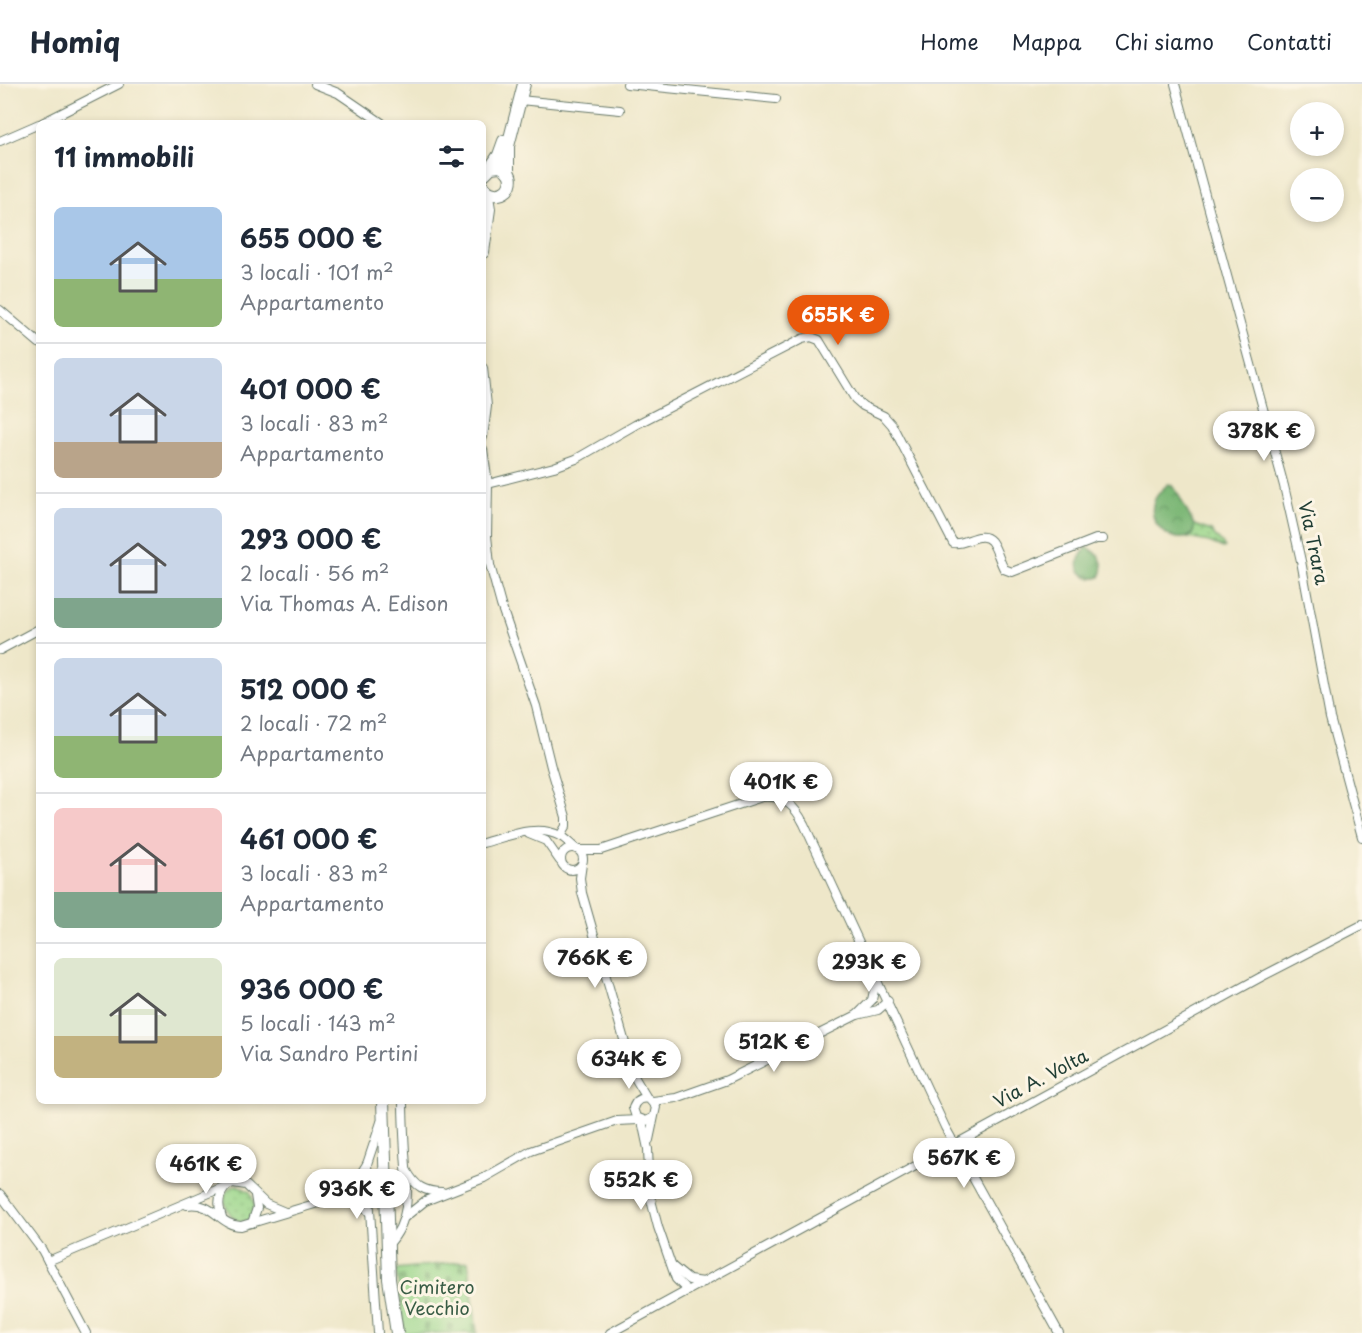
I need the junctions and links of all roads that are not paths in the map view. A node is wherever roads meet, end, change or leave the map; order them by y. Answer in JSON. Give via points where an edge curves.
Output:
{"nodes":[{"id":1,"x":119,"y":84,"type":"edge"},
{"id":2,"x":315,"y":84,"type":"edge"},
{"id":3,"x":518,"y":84,"type":"edge"},
{"id":4,"x":524,"y":84,"type":"edge"},
{"id":5,"x":627,"y":84,"type":"edge"},
{"id":6,"x":1175,"y":84,"type":"edge"},
{"id":7,"x":776,"y":99,"type":"dead end"},
{"id":8,"x":520,"y":100,"type":"junction"},
{"id":9,"x":620,"y":110,"type":"dead end"},
{"id":10,"x":49,"y":120,"type":"edge"},
{"id":11,"x":378,"y":120,"type":"edge"},
{"id":12,"x":36,"y":126,"type":"edge"},
{"id":13,"x":0,"y":141,"type":"edge"},
{"id":14,"x":486,"y":170,"type":"edge"},
{"id":15,"x":508,"y":172,"type":"junction"},
{"id":16,"x":486,"y":189,"type":"edge"},
{"id":17,"x":502,"y":194,"type":"junction"},
{"id":18,"x":486,"y":196,"type":"edge"},
{"id":19,"x":488,"y":219,"type":"junction"},
{"id":20,"x":486,"y":232,"type":"edge"},
{"id":21,"x":0,"y":310,"type":"edge"},
{"id":22,"x":36,"y":340,"type":"edge"},
{"id":23,"x":486,"y":396,"type":"edge"},
{"id":24,"x":486,"y":414,"type":"edge"},
{"id":25,"x":486,"y":470,"type":"edge"},
{"id":26,"x":488,"y":484,"type":"junction"},
{"id":27,"x":1103,"y":539,"type":"dead end"},
{"id":28,"x":36,"y":631,"type":"edge"},
{"id":29,"x":0,"y":650,"type":"edge"},
{"id":30,"x":520,"y":833,"type":"junction"},
{"id":31,"x":560,"y":836,"type":"junction"},
{"id":32,"x":1362,"y":837,"type":"edge"},
{"id":33,"x":486,"y":842,"type":"edge"},
{"id":34,"x":577,"y":849,"type":"junction"},
{"id":35,"x":601,"y":850,"type":"junction"},
{"id":36,"x":560,"y":861,"type":"junction"},
{"id":37,"x":582,"y":863,"type":"junction"},
{"id":38,"x":568,"y":870,"type":"junction"},
{"id":39,"x":582,"y":892,"type":"junction"},
{"id":40,"x":1360,"y":925,"type":"edge"},
{"id":41,"x":873,"y":972,"type":"junction"},
{"id":42,"x":888,"y":1001,"type":"junction"},
{"id":43,"x":871,"y":1009,"type":"junction"},
{"id":44,"x":901,"y":1030,"type":"junction"},
{"id":45,"x":635,"y":1078,"type":"junction"},
{"id":46,"x":676,"y":1098,"type":"junction"},
{"id":47,"x":650,"y":1100,"type":"junction"},
{"id":48,"x":403,"y":1104,"type":"edge"},
{"id":49,"x":635,"y":1104,"type":"junction"},
{"id":50,"x":383,"y":1105,"type":"edge"},
{"id":51,"x":654,"y":1116,"type":"junction"},
{"id":52,"x":641,"y":1120,"type":"junction"},
{"id":53,"x":617,"y":1121,"type":"junction"},
{"id":54,"x":954,"y":1144,"type":"junction"},
{"id":55,"x":648,"y":1149,"type":"junction"},
{"id":56,"x":367,"y":1164,"type":"junction"},
{"id":57,"x":406,"y":1170,"type":"junction"},
{"id":58,"x":230,"y":1184,"type":"junction"},
{"id":59,"x":451,"y":1190,"type":"junction"},
{"id":60,"x":254,"y":1192,"type":"junction"},
{"id":61,"x":0,"y":1194,"type":"edge"},
{"id":62,"x":338,"y":1197,"type":"junction"},
{"id":63,"x":178,"y":1208,"type":"junction"},
{"id":64,"x":285,"y":1212,"type":"junction"},
{"id":65,"x":370,"y":1213,"type":"junction"},
{"id":66,"x":222,"y":1217,"type":"junction"},
{"id":67,"x":405,"y":1217,"type":"junction"},
{"id":68,"x":252,"y":1223,"type":"junction"},
{"id":69,"x":387,"y":1246,"type":"junction"},
{"id":70,"x":48,"y":1261,"type":"junction"},
{"id":71,"x":680,"y":1277,"type":"junction"},
{"id":72,"x":705,"y":1282,"type":"junction"},
{"id":73,"x":688,"y":1291,"type":"junction"},
{"id":74,"x":671,"y":1300,"type":"junction"},
{"id":75,"x":86,"y":1333,"type":"edge"},
{"id":76,"x":378,"y":1333,"type":"edge"},
{"id":77,"x":397,"y":1333,"type":"edge"},
{"id":78,"x":610,"y":1333,"type":"edge"},
{"id":79,"x":1059,"y":1333,"type":"edge"}],
"edges":[{"from":1,"to":10,"type":"street"},
{"from":2,"to":11,"type":"street","via":[[338,93]]},
{"from":3,"to":14,"type":"main road","via":[[503,146]]},
{"from":4,"to":8,"type":"main road"},
{"from":5,"to":7,"type":"street"},
{"from":6,"to":32,"type":"street","name":"Via Trara","via":[[1284,486],[1330,718]]},
{"from":8,"to":9,"type":"street"},
{"from":8,"to":15,"type":"main road","via":[[508,146]]},
{"from":12,"to":13,"type":"street"},
{"from":14,"to":15,"type":"main road","via":[[501,166]]},
{"from":15,"to":17,"type":"main road","via":[[511,184]]},
{"from":16,"to":17,"type":"main road"},
{"from":17,"to":19,"type":"main road"},
{"from":18,"to":19,"type":"main road"},
{"from":19,"to":20,"type":"main road"},
{"from":21,"to":22,"type":"street"},
{"from":23,"to":24,"type":"street"},
{"from":25,"to":26,"type":"street"},
{"from":26,"to":27,"type":"street","via":[[576,459],[811,337],[821,342],[857,401],[892,425],[954,543],[986,538],[1004,569],[1012,572]]},
{"from":26,"to":31,"type":"street","via":[[490,565],[536,706],[566,817]]},
{"from":28,"to":29,"type":"street"},
{"from":30,"to":31,"type":"street","via":[[540,831]]},
{"from":30,"to":33,"type":"street"},
{"from":30,"to":36,"type":"street","via":[[546,840]]},
{"from":31,"to":34,"type":"street"},
{"from":34,"to":35,"type":"street"},
{"from":34,"to":36,"type":"street","via":[[564,850]]},
{"from":34,"to":37,"type":"street"},
{"from":35,"to":37,"type":"street"},
{"from":35,"to":41,"type":"street","via":[[758,798],[784,800],[799,814]]},
{"from":36,"to":38,"type":"street"},
{"from":37,"to":38,"type":"street","via":[[577,869]]},
{"from":37,"to":39,"type":"street"},
{"from":38,"to":39,"type":"street"},
{"from":39,"to":45,"type":"street"},
{"from":40,"to":54,"type":"street","name":"Via A. Volta"},
{"from":41,"to":42,"type":"street"},
{"from":41,"to":43,"type":"street","via":[[875,993]]},
{"from":42,"to":43,"type":"street","via":[[874,1002]]},
{"from":42,"to":44,"type":"street"},
{"from":43,"to":44,"type":"street","via":[[889,1017]]},
{"from":43,"to":46,"type":"street","via":[[732,1077]]},
{"from":44,"to":54,"type":"street"},
{"from":45,"to":47,"type":"street"},
{"from":45,"to":49,"type":"street"},
{"from":46,"to":47,"type":"street"},
{"from":46,"to":51,"type":"street"},
{"from":47,"to":49,"type":"street"},
{"from":47,"to":51,"type":"street","via":[[656,1107]]},
{"from":48,"to":57,"type":"street"},
{"from":49,"to":52,"type":"street","via":[[634,1114]]},
{"from":49,"to":53,"type":"street"},
{"from":50,"to":56,"type":"street"},
{"from":50,"to":69,"type":"main road"},
{"from":51,"to":52,"type":"street"},
{"from":51,"to":55,"type":"street"},
{"from":52,"to":53,"type":"street"},
{"from":52,"to":55,"type":"street"},
{"from":53,"to":59,"type":"street","via":[[531,1151],[484,1178]]},
{"from":54,"to":72,"type":"street","name":"Via A. Volta"},
{"from":54,"to":79,"type":"street"},
{"from":55,"to":71,"type":"street","via":[[650,1196],[658,1227]]},
{"from":56,"to":62,"type":"street","via":[[355,1183]]},
{"from":56,"to":65,"type":"street"},
{"from":57,"to":59,"type":"street","via":[[424,1190]]},
{"from":57,"to":67,"type":"street"},
{"from":58,"to":60,"type":"street","via":[[243,1184]]},
{"from":58,"to":63,"type":"street"},
{"from":58,"to":66,"type":"street","via":[[220,1196]]},
{"from":59,"to":67,"type":"street","via":[[422,1203]]},
{"from":60,"to":64,"type":"street","via":[[269,1206]]},
{"from":60,"to":68,"type":"street","via":[[257,1208]]},
{"from":61,"to":70,"type":"street"},
{"from":62,"to":64,"type":"street"},
{"from":62,"to":65,"type":"street","via":[[352,1198]]},
{"from":63,"to":66,"type":"street","via":[[204,1206]]},
{"from":63,"to":70,"type":"street"},
{"from":64,"to":68,"type":"street"},
{"from":65,"to":76,"type":"street"},
{"from":66,"to":68,"type":"street","via":[[236,1226]]},
{"from":67,"to":69,"type":"street"},
{"from":69,"to":77,"type":"main road"},
{"from":70,"to":75,"type":"street"},
{"from":71,"to":72,"type":"street"},
{"from":71,"to":73,"type":"street"},
{"from":71,"to":74,"type":"street"},
{"from":72,"to":73,"type":"street","name":"Via A. Volta"},
{"from":73,"to":74,"type":"street","name":"Via A. Volta"},
{"from":74,"to":78,"type":"street","name":"Via A. Volta"}]}
